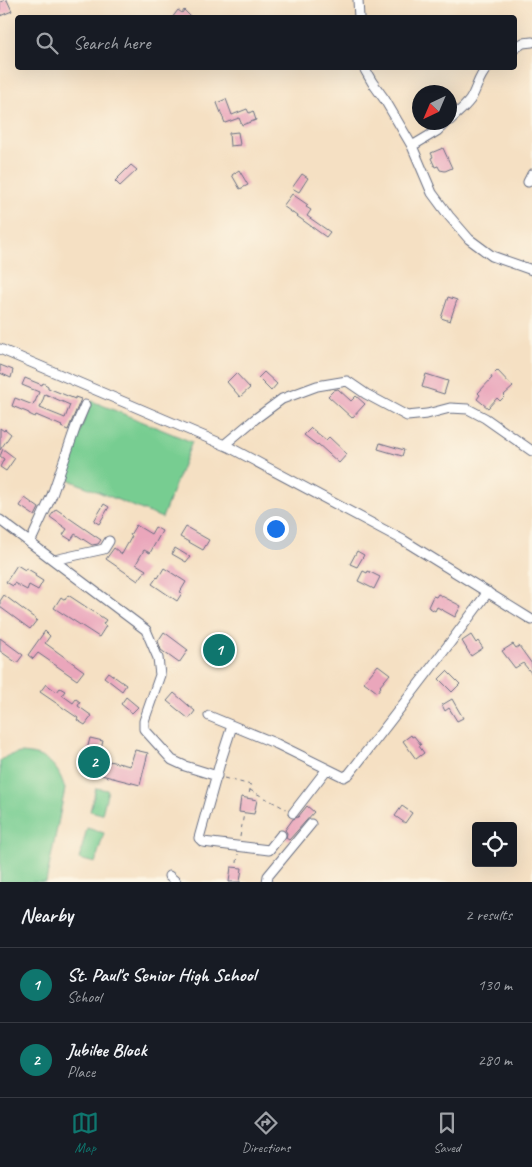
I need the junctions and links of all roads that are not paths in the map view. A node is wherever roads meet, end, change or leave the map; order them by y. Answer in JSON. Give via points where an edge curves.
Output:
{"nodes":[{"id":1,"x":358,"y":0,"type":"edge"},
{"id":2,"x":359,"y":15,"type":"edge"},
{"id":3,"x":532,"y":42,"type":"edge"},
{"id":4,"x":517,"y":47,"type":"edge"},
{"id":5,"x":365,"y":70,"type":"edge"},
{"id":6,"x":485,"y":70,"type":"edge"},
{"id":7,"x":457,"y":114,"type":"edge"},
{"id":8,"x":437,"y":130,"type":"edge"},
{"id":9,"x":412,"y":146,"type":"junction"},
{"id":10,"x":532,"y":270,"type":"edge"},
{"id":11,"x":0,"y":349,"type":"edge"},
{"id":12,"x":85,"y":405,"type":"dead end"},
{"id":13,"x":224,"y":445,"type":"junction"},
{"id":14,"x":532,"y":451,"type":"edge"},
{"id":15,"x":0,"y":520,"type":"edge"},
{"id":16,"x":109,"y":541,"type":"dead end"},
{"id":17,"x":30,"y":543,"type":"junction"},
{"id":18,"x":54,"y":560,"type":"junction"},
{"id":19,"x":488,"y":592,"type":"junction"},
{"id":20,"x":532,"y":620,"type":"edge"},
{"id":21,"x":209,"y":716,"type":"dead end"},
{"id":22,"x":232,"y":726,"type":"junction"},
{"id":23,"x":327,"y":769,"type":"junction"},
{"id":24,"x":216,"y":776,"type":"junction"},
{"id":25,"x":293,"y":813,"type":"road end"},
{"id":26,"x":311,"y":824,"type":"dead end"},
{"id":27,"x":282,"y":835,"type":"dead end"},
{"id":28,"x":267,"y":882,"type":"edge"}],
"edges":[{"from":1,"to":2,"type":"street"},
{"from":3,"to":4,"type":"street"},
{"from":5,"to":9,"type":"street"},
{"from":6,"to":7,"type":"street","via":[[471,98]]},
{"from":8,"to":9,"type":"street"},
{"from":9,"to":10,"type":"street","via":[[432,193],[469,239],[492,256]]},
{"from":11,"to":13,"type":"street"},
{"from":12,"to":17,"type":"street","via":[[52,495]]},
{"from":13,"to":14,"type":"street","via":[[282,399],[317,386],[347,381],[407,416],[450,408],[468,409]]},
{"from":13,"to":19,"type":"street","via":[[403,540]]},
{"from":15,"to":17,"type":"street"},
{"from":16,"to":18,"type":"street","via":[[104,549]]},
{"from":17,"to":18,"type":"street"},
{"from":18,"to":24,"type":"street","via":[[146,630],[158,658],[160,675],[144,729],[172,760]]},
{"from":19,"to":20,"type":"street"},
{"from":19,"to":23,"type":"street","via":[[349,774],[344,777]]},
{"from":21,"to":22,"type":"street"},
{"from":22,"to":23,"type":"street"},
{"from":22,"to":24,"type":"street"},
{"from":23,"to":25,"type":"street"},
{"from":24,"to":27,"type":"street","via":[[199,838],[204,842],[269,850]]},
{"from":26,"to":28,"type":"street","via":[[268,876]]}]}
